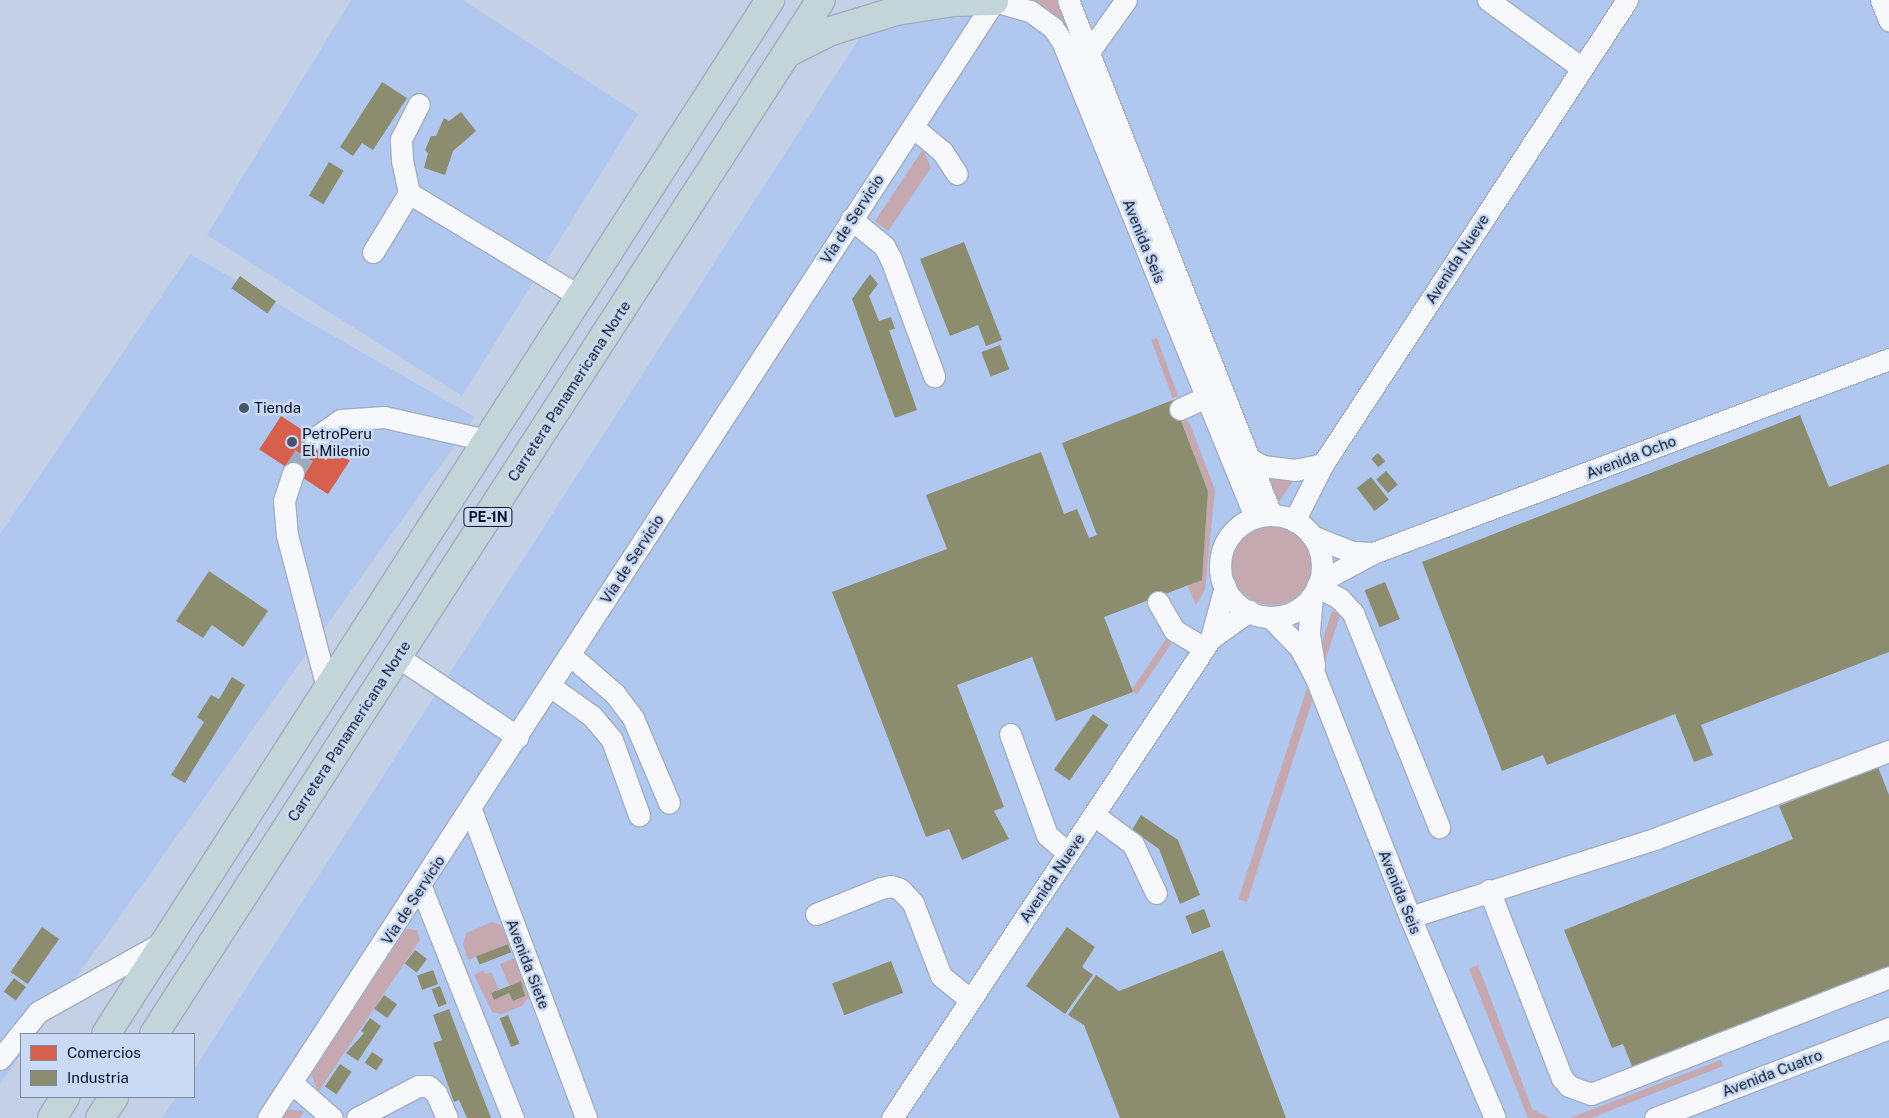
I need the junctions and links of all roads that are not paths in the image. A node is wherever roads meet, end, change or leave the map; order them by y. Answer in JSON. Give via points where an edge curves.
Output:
{"nodes":[{"id":1,"x":770,"y":0,"type":"edge"},
{"id":2,"x":821,"y":0,"type":"edge"},
{"id":3,"x":1068,"y":0,"type":"edge"},
{"id":4,"x":1126,"y":0,"type":"edge"},
{"id":5,"x":1488,"y":0,"type":"edge"},
{"id":6,"x":1627,"y":0,"type":"edge"},
{"id":7,"x":1881,"y":0,"type":"edge"},
{"id":8,"x":995,"y":1,"type":"edge"},
{"id":9,"x":1889,"y":20,"type":"edge"},
{"id":10,"x":787,"y":53,"type":"junction"},
{"id":11,"x":1088,"y":53,"type":"junction"},
{"id":12,"x":1582,"y":68,"type":"junction"},
{"id":13,"x":419,"y":104,"type":"dead end"},
{"id":14,"x":913,"y":127,"type":"junction"},
{"id":15,"x":957,"y":174,"type":"dead end"},
{"id":16,"x":409,"y":193,"type":"junction"},
{"id":17,"x":851,"y":220,"type":"junction"},
{"id":18,"x":614,"y":241,"type":"junction"},
{"id":19,"x":373,"y":252,"type":"dead end"},
{"id":20,"x":652,"y":263,"type":"junction"},
{"id":21,"x":579,"y":296,"type":"junction"},
{"id":22,"x":1889,"y":359,"type":"edge"},
{"id":23,"x":934,"y":376,"type":"dead end"},
{"id":24,"x":1214,"y":394,"type":"junction"},
{"id":25,"x":1180,"y":409,"type":"dead end"},
{"id":26,"x":314,"y":438,"type":"tunnel mouth"},
{"id":27,"x":486,"y":440,"type":"junction"},
{"id":28,"x":1229,"y":449,"type":"junction"},
{"id":29,"x":1248,"y":459,"type":"junction"},
{"id":30,"x":1323,"y":464,"type":"junction"},
{"id":31,"x":293,"y":472,"type":"tunnel mouth"},
{"id":32,"x":1263,"y":516,"type":"junction"},
{"id":33,"x":1294,"y":521,"type":"junction"},
{"id":34,"x":1312,"y":536,"type":"junction"},
{"id":35,"x":1373,"y":553,"type":"junction"},
{"id":36,"x":1225,"y":586,"type":"junction"},
{"id":37,"x":1316,"y":588,"type":"junction"},
{"id":38,"x":1158,"y":602,"type":"dead end"},
{"id":39,"x":1249,"y":611,"type":"junction"},
{"id":40,"x":1270,"y":617,"type":"junction"},
{"id":41,"x":1208,"y":643,"type":"junction"},
{"id":42,"x":570,"y":655,"type":"junction"},
{"id":43,"x":398,"y":657,"type":"junction"},
{"id":44,"x":1315,"y":676,"type":"junction"},
{"id":45,"x":550,"y":686,"type":"junction"},
{"id":46,"x":328,"y":688,"type":"junction"},
{"id":47,"x":1010,"y":734,"type":"dead end"},
{"id":48,"x":518,"y":737,"type":"junction"},
{"id":49,"x":1889,"y":750,"type":"edge"},
{"id":50,"x":669,"y":803,"type":"dead end"},
{"id":51,"x":471,"y":810,"type":"junction"},
{"id":52,"x":1094,"y":814,"type":"junction"},
{"id":53,"x":639,"y":816,"type":"dead end"},
{"id":54,"x":1439,"y":827,"type":"dead end"},
{"id":55,"x":1068,"y":852,"type":"junction"},
{"id":56,"x":421,"y":887,"type":"junction"},
{"id":57,"x":1489,"y":890,"type":"junction"},
{"id":58,"x":1156,"y":893,"type":"dead end"},
{"id":59,"x":816,"y":914,"type":"dead end"},
{"id":60,"x":1410,"y":917,"type":"junction"},
{"id":61,"x":165,"y":942,"type":"junction"},
{"id":62,"x":1889,"y":977,"type":"edge"},
{"id":63,"x":970,"y":1000,"type":"junction"},
{"id":64,"x":1889,"y":1028,"type":"edge"},
{"id":65,"x":21,"y":1033,"type":"edge"},
{"id":66,"x":107,"y":1033,"type":"edge"},
{"id":67,"x":155,"y":1033,"type":"edge"},
{"id":68,"x":20,"y":1034,"type":"edge"},
{"id":69,"x":0,"y":1059,"type":"edge"},
{"id":70,"x":292,"y":1083,"type":"junction"},
{"id":71,"x":65,"y":1098,"type":"edge"},
{"id":72,"x":113,"y":1098,"type":"edge"},
{"id":73,"x":1490,"y":1115,"type":"edge"},
{"id":74,"x":52,"y":1118,"type":"edge"},
{"id":75,"x":100,"y":1118,"type":"edge"},
{"id":76,"x":268,"y":1118,"type":"edge"},
{"id":77,"x":332,"y":1118,"type":"edge"},
{"id":78,"x":356,"y":1118,"type":"edge"},
{"id":79,"x":447,"y":1118,"type":"edge"},
{"id":80,"x":513,"y":1118,"type":"edge"},
{"id":81,"x":586,"y":1118,"type":"edge"},
{"id":82,"x":892,"y":1118,"type":"edge"},
{"id":83,"x":1655,"y":1118,"type":"edge"}],
"edges":[{"from":1,"to":18,"type":"highway","number":"PE-1N"},
{"from":2,"to":10,"type":"highway","name":"Carretera Panamericana Norte","number":"PE-1N"},
{"from":3,"to":11,"type":"street","name":"Avenida Seis"},
{"from":4,"to":11,"type":"street"},
{"from":5,"to":12,"type":"street"},
{"from":6,"to":12,"type":"street","name":"Avenida Nueve"},
{"from":7,"to":9,"type":"street"},
{"from":8,"to":10,"type":"highway","via":[[953,2],[896,11],[831,31]]},
{"from":8,"to":14,"type":"street","name":"Vía de Servicio"},
{"from":8,"to":24,"type":"street","name":"Avenida Seis","via":[[1030,11],[1053,28],[1062,41]]},
{"from":10,"to":20,"type":"highway","name":"Carretera Panamericana Norte","number":"PE-1N"},
{"from":11,"to":24,"type":"street","name":"Avenida Seis"},
{"from":12,"to":30,"type":"street","name":"Avenida Nueve"},
{"from":13,"to":16,"type":"street","via":[[402,140],[402,160]]},
{"from":14,"to":15,"type":"street","via":[[942,151]]},
{"from":14,"to":17,"type":"street","name":"Vía de Servicio"},
{"from":16,"to":19,"type":"street"},
{"from":16,"to":21,"type":"street"},
{"from":17,"to":23,"type":"street","via":[[884,246],[891,259]]},
{"from":17,"to":42,"type":"street","name":"Vía de Servicio"},
{"from":18,"to":20,"type":"highway"},
{"from":18,"to":21,"type":"highway","number":"PE-1N"},
{"from":20,"to":43,"type":"highway","name":"Carretera Panamericana Norte","number":"PE-1N"},
{"from":21,"to":27,"type":"highway","number":"PE-1N"},
{"from":22,"to":35,"type":"street","name":"Avenida Ocho"},
{"from":24,"to":25,"type":"street"},
{"from":24,"to":28,"type":"street","name":"Avenida Seis"},
{"from":24,"to":29,"type":"street","name":"Avenida Seis"},
{"from":26,"to":27,"type":"street","via":[[341,420],[384,417]]},
{"from":27,"to":46,"type":"highway","number":"PE-1N"},
{"from":28,"to":29,"type":"street"},
{"from":28,"to":32,"type":"street","name":"Avenida Seis"},
{"from":29,"to":30,"type":"street","via":[[1263,466],[1295,470]]},
{"from":29,"to":32,"type":"street","name":"Avenida Seis"},
{"from":30,"to":33,"type":"street","name":"Avenida Nueve"},
{"from":31,"to":46,"type":"street","via":[[284,501],[287,535]]},
{"from":32,"to":33,"type":"street"},
{"from":32,"to":36,"type":"street","via":[[1241,524],[1222,549],[1220,565]]},
{"from":33,"to":34,"type":"street"},
{"from":34,"to":35,"type":"street","name":"Avenida Ocho","via":[[1352,552]]},
{"from":34,"to":37,"type":"street","via":[[1319,550]]},
{"from":35,"to":37,"type":"street","name":"Avenida Ocho"},
{"from":36,"to":39,"type":"street","via":[[1229,595]]},
{"from":36,"to":41,"type":"street","name":"Avenida Nueve"},
{"from":37,"to":40,"type":"street","via":[[1293,611]]},
{"from":37,"to":44,"type":"street","name":"Avenida Seis","via":[[1310,634]]},
{"from":37,"to":54,"type":"street","via":[[1340,599],[1353,613]]},
{"from":38,"to":41,"type":"street","via":[[1174,630]]},
{"from":39,"to":40,"type":"street"},
{"from":39,"to":41,"type":"street","name":"Avenida Nueve"},
{"from":40,"to":44,"type":"street","name":"Avenida Seis","via":[[1300,648]]},
{"from":41,"to":52,"type":"street","name":"Avenida Nueve"},
{"from":42,"to":45,"type":"street","name":"Vía de Servicio"},
{"from":42,"to":50,"type":"street","via":[[615,694],[633,718]]},
{"from":43,"to":48,"type":"street"},
{"from":43,"to":67,"type":"highway","name":"Carretera Panamericana Norte","number":"PE-1N"},
{"from":44,"to":60,"type":"street","name":"Avenida Seis"},
{"from":45,"to":48,"type":"street","name":"Vía de Servicio"},
{"from":45,"to":53,"type":"street","via":[[579,704],[612,740]]},
{"from":46,"to":61,"type":"highway","number":"PE-1N"},
{"from":47,"to":55,"type":"street","via":[[1047,836]]},
{"from":48,"to":51,"type":"street","name":"Vía de Servicio"},
{"from":49,"to":57,"type":"street","via":[[1657,838]]},
{"from":51,"to":56,"type":"street","name":"Vía de Servicio"},
{"from":51,"to":81,"type":"street","name":"Avenida Siete"},
{"from":52,"to":55,"type":"street","name":"Avenida Nueve"},
{"from":52,"to":58,"type":"street","via":[[1133,844]]},
{"from":55,"to":63,"type":"street","name":"Avenida Nueve"},
{"from":56,"to":70,"type":"street","name":"Vía de Servicio"},
{"from":56,"to":80,"type":"street"},
{"from":57,"to":60,"type":"street"},
{"from":57,"to":62,"type":"street","via":[[1562,1078],[1569,1086],[1586,1093],[1592,1094]]},
{"from":59,"to":63,"type":"street","via":[[881,888],[891,886],[900,889],[913,903],[941,976]]},
{"from":60,"to":73,"type":"street","name":"Avenida Seis"},
{"from":61,"to":65,"type":"street","via":[[38,1012]]},
{"from":61,"to":66,"type":"highway","number":"PE-1N"},
{"from":63,"to":82,"type":"street","name":"Avenida Nueve"},
{"from":64,"to":83,"type":"street","name":"Avenida Cuatro"},
{"from":68,"to":69,"type":"street"},
{"from":70,"to":76,"type":"street","name":"Vía de Servicio"},
{"from":70,"to":77,"type":"street"},
{"from":71,"to":74,"type":"highway"},
{"from":72,"to":75,"type":"highway"},
{"from":78,"to":79,"type":"street","via":[[418,1086],[428,1086],[436,1093]]}]}
